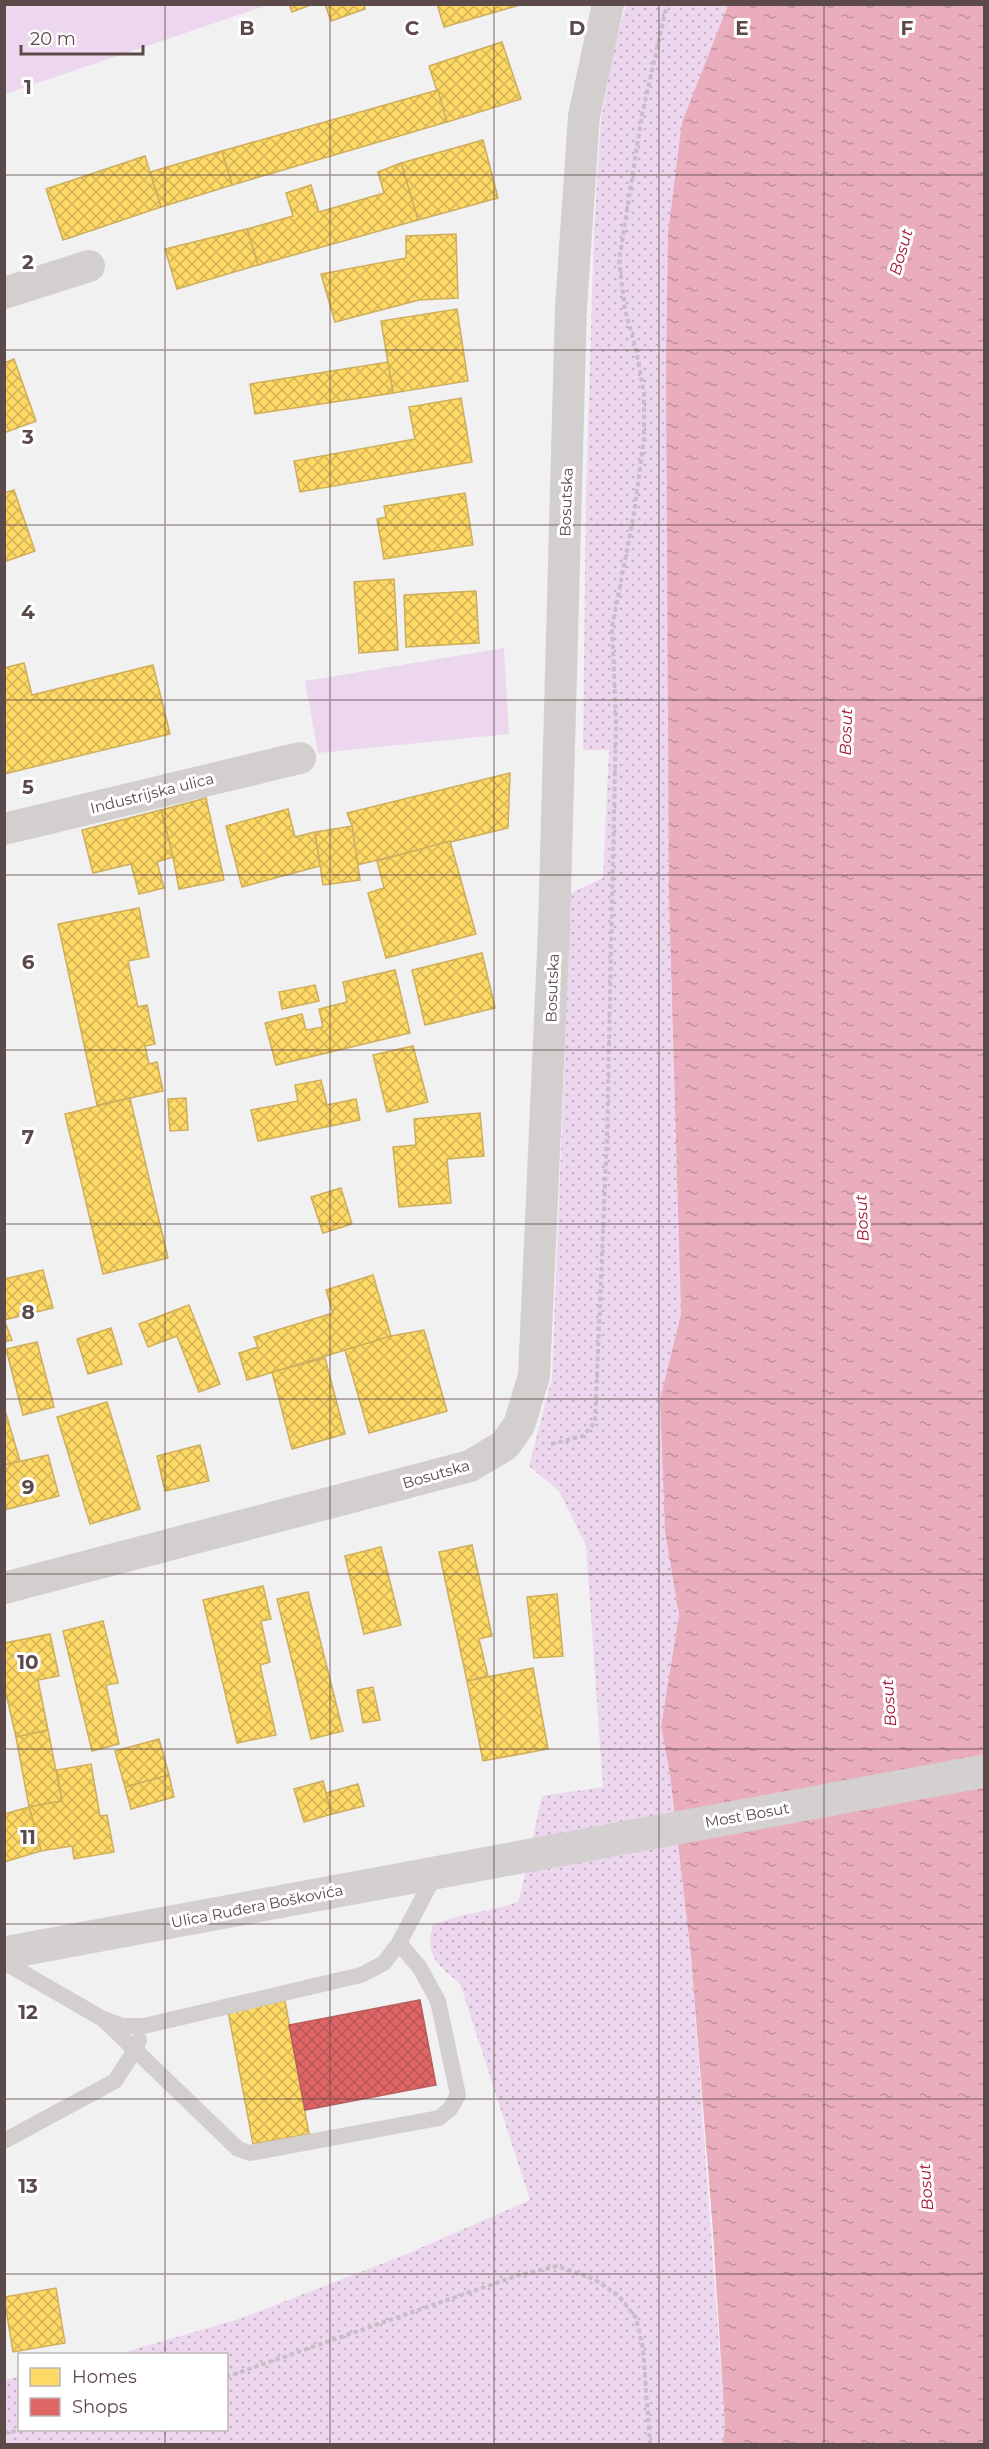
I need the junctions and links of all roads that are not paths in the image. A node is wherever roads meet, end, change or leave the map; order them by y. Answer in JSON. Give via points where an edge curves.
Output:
{"nodes":[{"id":1,"x":608,"y":4,"type":"edge"},
{"id":2,"x":88,"y":266,"type":"dead end"},
{"id":3,"x":4,"y":293,"type":"edge"},
{"id":4,"x":300,"y":758,"type":"dead end"},
{"id":5,"x":4,"y":829,"type":"edge"},
{"id":6,"x":4,"y":1588,"type":"edge"},
{"id":7,"x":984,"y":1771,"type":"edge"},
{"id":8,"x":509,"y":1859,"type":"joint"},
{"id":9,"x":436,"y":1872,"type":"junction"},
{"id":10,"x":399,"y":1943,"type":"junction"},
{"id":11,"x":4,"y":1953,"type":"edge"},
{"id":12,"x":4,"y":1962,"type":"edge"},
{"id":13,"x":103,"y":2019,"type":"junction"},
{"id":14,"x":144,"y":2026,"type":"junction"},
{"id":15,"x":135,"y":2050,"type":"junction"},
{"id":16,"x":4,"y":2141,"type":"edge"}],
"edges":[{"from":1,"to":6,"type":"street","name":"Bosutska","via":[[584,116],[571,307],[554,929],[534,1376],[519,1425],[505,1445],[470,1466]]},
{"from":2,"to":3,"type":"street"},
{"from":4,"to":5,"type":"street","name":"Industrijska ulica"},
{"from":7,"to":8,"type":"main road","name":"Most Bosut"},
{"from":8,"to":9,"type":"main road","name":"Ulica Ruđera Boškovića"},
{"from":9,"to":10,"type":"lane"},
{"from":9,"to":11,"type":"main road","name":"Ulica Ruđera Boškovića"},
{"from":10,"to":14,"type":"lane","via":[[384,1963],[361,1975]]},
{"from":10,"to":15,"type":"lane","via":[[420,1968],[438,2001],[458,2095],[439,2118],[250,2153],[238,2149]]},
{"from":12,"to":13,"type":"lane"},
{"from":13,"to":14,"type":"lane","via":[[123,2026]]},
{"from":13,"to":15,"type":"lane"},
{"from":14,"to":15,"type":"lane"},
{"from":15,"to":16,"type":"lane","via":[[115,2081]]}]}
